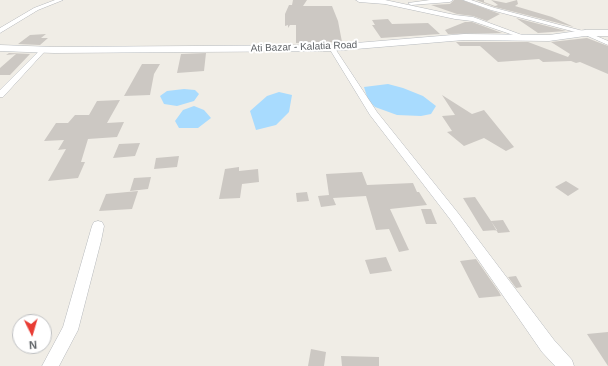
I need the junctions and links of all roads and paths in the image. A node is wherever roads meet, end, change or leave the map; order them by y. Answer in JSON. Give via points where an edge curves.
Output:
{"nodes":[{"id":1,"x":60,"y":0,"type":"edge"},
{"id":2,"x":359,"y":0,"type":"edge"},
{"id":3,"x":450,"y":0,"type":"edge"},
{"id":4,"x":466,"y":0,"type":"edge"},
{"id":5,"x":385,"y":2,"type":"junction"},
{"id":6,"x":0,"y":31,"type":"edge"},
{"id":7,"x":608,"y":32,"type":"edge"},
{"id":8,"x":586,"y":33,"type":"junction"},
{"id":9,"x":526,"y":38,"type":"junction"},
{"id":10,"x":608,"y":43,"type":"edge"},
{"id":11,"x":0,"y":48,"type":"edge"},
{"id":12,"x":332,"y":48,"type":"junction"},
{"id":13,"x":43,"y":50,"type":"junction"},
{"id":14,"x":0,"y":95,"type":"edge"},
{"id":15,"x":98,"y":226,"type":"dead end"},
{"id":16,"x":50,"y":366,"type":"edge"},
{"id":17,"x":566,"y":366,"type":"edge"}],
"edges":[{"from":1,"to":6,"type":"street","via":[[36,9]]},
{"from":2,"to":5,"type":"street"},
{"from":3,"to":5,"type":"street","via":[[423,3]]},
{"from":4,"to":8,"type":"street"},
{"from":5,"to":9,"type":"street","via":[[473,19]]},
{"from":7,"to":8,"type":"main road","name":"Ati Bazar - Kalatia Road"},
{"from":8,"to":9,"type":"main road","name":"Ati Bazar - Kalatia Road"},
{"from":8,"to":10,"type":"street"},
{"from":9,"to":12,"type":"main road","name":"Ati Bazar - Kalatia Road","via":[[464,37]]},
{"from":11,"to":13,"type":"main road","name":"Ati Bazar - Kalatia Road"},
{"from":12,"to":13,"type":"main road","name":"Ati Bazar - Kalatia Road"},
{"from":12,"to":17,"type":"street","via":[[373,113],[454,216],[548,346]]},
{"from":13,"to":14,"type":"street"},
{"from":15,"to":16,"type":"street","via":[[70,330]]}]}
